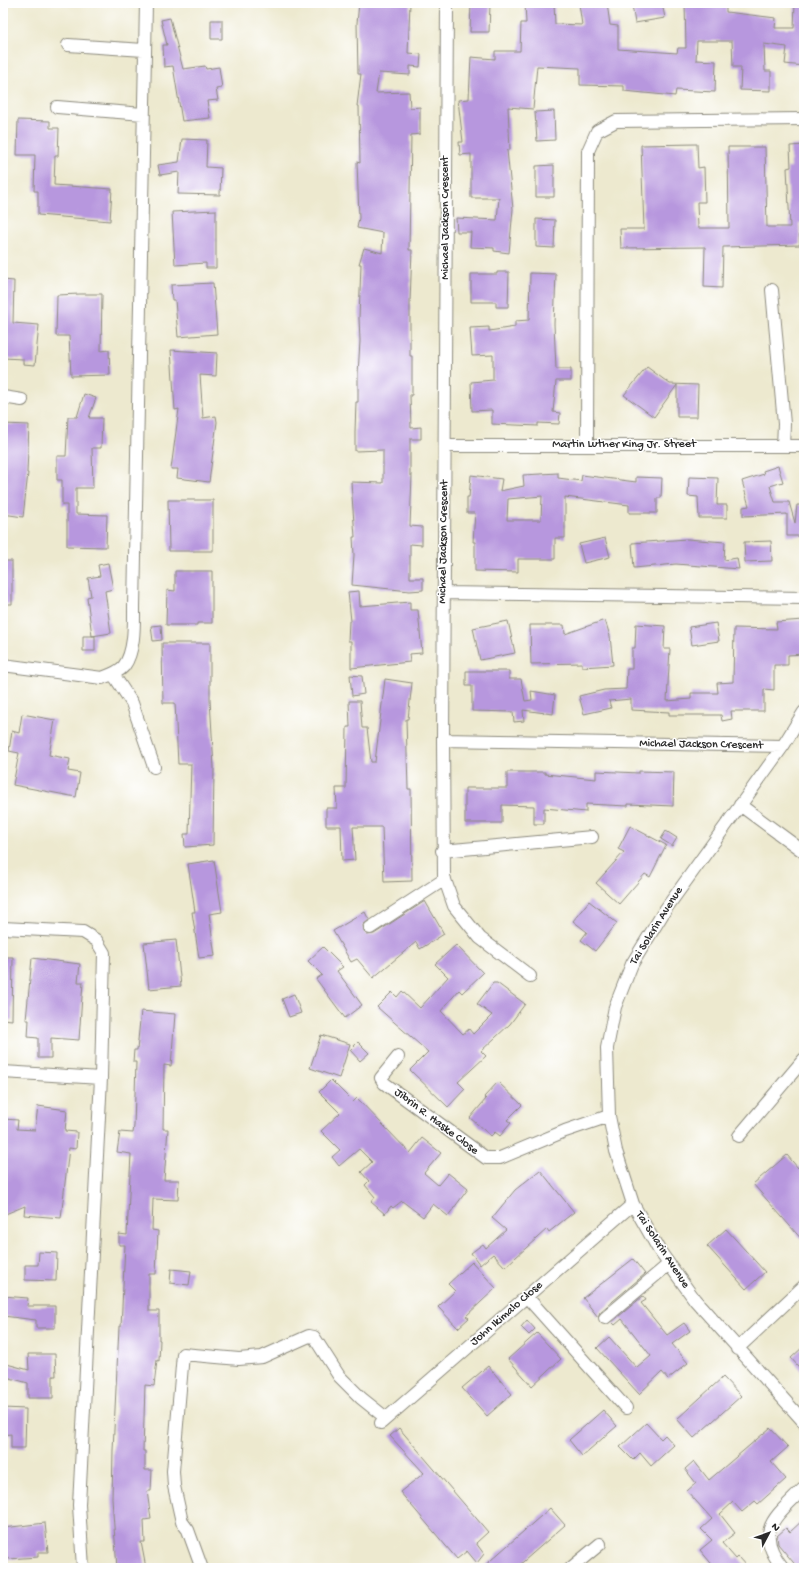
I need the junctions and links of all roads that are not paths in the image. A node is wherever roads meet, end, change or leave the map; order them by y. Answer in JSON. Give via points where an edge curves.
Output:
{"nodes":[{"id":1,"x":146,"y":3,"type":"edge"},
{"id":2,"x":447,"y":3,"type":"edge"},
{"id":3,"x":68,"y":45,"type":"dead end"},
{"id":4,"x":144,"y":50,"type":"junction"},
{"id":5,"x":57,"y":107,"type":"dead end"},
{"id":6,"x":143,"y":114,"type":"junction"},
{"id":7,"x":804,"y":119,"type":"edge"},
{"id":8,"x":772,"y":290,"type":"dead end"},
{"id":9,"x":3,"y":397,"type":"edge"},
{"id":10,"x":22,"y":400,"type":"dead end"},
{"id":11,"x":587,"y":445,"type":"junction"},
{"id":12,"x":445,"y":446,"type":"junction"},
{"id":13,"x":783,"y":446,"type":"junction"},
{"id":14,"x":804,"y":446,"type":"edge"},
{"id":15,"x":443,"y":593,"type":"junction"},
{"id":16,"x":804,"y":598,"type":"edge"},
{"id":17,"x":3,"y":666,"type":"edge"},
{"id":18,"x":113,"y":674,"type":"junction"},
{"id":19,"x":804,"y":712,"type":"edge"},
{"id":20,"x":443,"y":740,"type":"junction"},
{"id":21,"x":783,"y":746,"type":"junction"},
{"id":22,"x":154,"y":767,"type":"dead end"},
{"id":23,"x":740,"y":805,"type":"junction"},
{"id":24,"x":592,"y":837,"type":"dead end"},
{"id":25,"x":442,"y":851,"type":"junction"},
{"id":26,"x":804,"y":852,"type":"edge"},
{"id":27,"x":445,"y":879,"type":"junction"},
{"id":28,"x":3,"y":928,"type":"edge"},
{"id":29,"x":370,"y":928,"type":"dead end"},
{"id":30,"x":530,"y":976,"type":"dead end"},
{"id":31,"x":398,"y":1057,"type":"dead end"},
{"id":32,"x":804,"y":1059,"type":"edge"},
{"id":33,"x":3,"y":1072,"type":"edge"},
{"id":34,"x":101,"y":1078,"type":"junction"},
{"id":35,"x":609,"y":1116,"type":"junction"},
{"id":36,"x":739,"y":1136,"type":"dead end"},
{"id":37,"x":633,"y":1204,"type":"junction"},
{"id":38,"x":669,"y":1264,"type":"junction"},
{"id":39,"x":804,"y":1286,"type":"edge"},
{"id":40,"x":527,"y":1297,"type":"junction"},
{"id":41,"x":605,"y":1318,"type":"dead end"},
{"id":42,"x":737,"y":1349,"type":"junction"},
{"id":43,"x":626,"y":1408,"type":"dead end"},
{"id":44,"x":804,"y":1422,"type":"edge"},
{"id":45,"x":804,"y":1488,"type":"edge"},
{"id":46,"x":600,"y":1544,"type":"dead end"},
{"id":47,"x":201,"y":1566,"type":"dead end"},
{"id":48,"x":83,"y":1568,"type":"edge"},
{"id":49,"x":571,"y":1568,"type":"edge"},
{"id":50,"x":783,"y":1568,"type":"edge"}],
"edges":[{"from":1,"to":4,"type":"street"},
{"from":2,"to":12,"type":"street","name":"Michael Jackson Crescent"},
{"from":3,"to":4,"type":"street"},
{"from":4,"to":6,"type":"street"},
{"from":5,"to":6,"type":"street"},
{"from":6,"to":18,"type":"street","via":[[133,631],[130,651],[124,665]]},
{"from":7,"to":11,"type":"street","via":[[616,121],[597,131],[588,151]]},
{"from":8,"to":13,"type":"street","via":[[784,424]]},
{"from":9,"to":10,"type":"street"},
{"from":11,"to":12,"type":"street","name":"Martin Luther King Jr. Street"},
{"from":11,"to":13,"type":"street","name":"Martin Luther King Jr. Street"},
{"from":12,"to":15,"type":"street","name":"Michael Jackson Crescent"},
{"from":13,"to":14,"type":"street","name":"Martin Luther King Jr. Street"},
{"from":15,"to":16,"type":"street"},
{"from":15,"to":20,"type":"street","name":"Michael Jackson Crescent"},
{"from":17,"to":18,"type":"street","via":[[102,678]]},
{"from":18,"to":22,"type":"street","via":[[132,703]]},
{"from":19,"to":21,"type":"street","name":"Tai Solarin Avenue"},
{"from":20,"to":21,"type":"street","name":"Michael Jackson Crescent"},
{"from":20,"to":25,"type":"street"},
{"from":21,"to":23,"type":"street","name":"Tai Solarin Avenue"},
{"from":23,"to":26,"type":"street"},
{"from":23,"to":35,"type":"street","name":"Tai Solarin Avenue","via":[[665,910],[632,964],[615,1007],[607,1048]]},
{"from":24,"to":25,"type":"street"},
{"from":25,"to":27,"type":"street"},
{"from":27,"to":29,"type":"street"},
{"from":27,"to":30,"type":"street","via":[[454,906],[480,938]]},
{"from":28,"to":34,"type":"street","via":[[83,932],[96,940],[104,953]]},
{"from":31,"to":35,"type":"street","name":"Jibrin R. Haske Close","via":[[382,1078],[384,1083],[486,1158],[500,1158]]},
{"from":32,"to":36,"type":"street"},
{"from":33,"to":34,"type":"street"},
{"from":34,"to":48,"type":"street","via":[[79,1505]]},
{"from":35,"to":37,"type":"street","name":"Tai Solarin Avenue","via":[[616,1151]]},
{"from":37,"to":38,"type":"street","name":"Tai Solarin Avenue"},
{"from":37,"to":40,"type":"street","name":"John Ikimalo Close"},
{"from":38,"to":41,"type":"street"},
{"from":38,"to":42,"type":"street","name":"Tai Solarin Avenue","via":[[695,1300]]},
{"from":39,"to":42,"type":"street"},
{"from":40,"to":43,"type":"street"},
{"from":40,"to":47,"type":"street","name":"John Ikimalo Close","via":[[384,1421],[339,1376],[314,1337],[309,1336],[262,1357],[239,1359],[183,1354],[173,1471],[174,1486],[182,1522],[188,1530]]},
{"from":42,"to":44,"type":"street","name":"Tai Solarin Avenue"},
{"from":45,"to":50,"type":"street","via":[[772,1521],[767,1537],[776,1560]]},
{"from":46,"to":49,"type":"street"}]}
